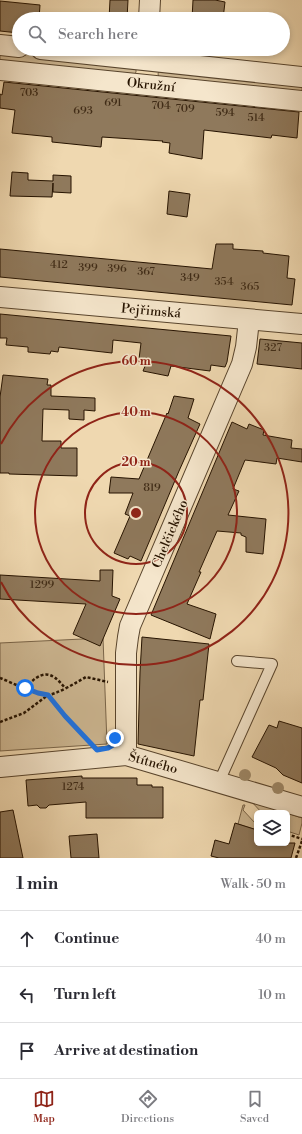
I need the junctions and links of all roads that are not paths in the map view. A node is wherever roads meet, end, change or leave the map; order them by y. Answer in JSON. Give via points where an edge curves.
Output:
{"nodes":[{"id":1,"x":150,"y":0,"type":"edge"},
{"id":2,"x":150,"y":12,"type":"edge"},
{"id":3,"x":0,"y":45,"type":"edge"},
{"id":4,"x":12,"y":46,"type":"edge"},
{"id":5,"x":148,"y":56,"type":"edge"},
{"id":6,"x":155,"y":56,"type":"edge"},
{"id":7,"x":0,"y":70,"type":"edge"},
{"id":8,"x":302,"y":77,"type":"edge"},
{"id":9,"x":146,"y":85,"type":"junction"},
{"id":10,"x":302,"y":101,"type":"edge"},
{"id":11,"x":0,"y":297,"type":"edge"},
{"id":12,"x":249,"y":320,"type":"junction"},
{"id":13,"x":302,"y":324,"type":"edge"},
{"id":14,"x":237,"y":661,"type":"dead end"},
{"id":15,"x":126,"y":755,"type":"junction"},
{"id":16,"x":0,"y":767,"type":"edge"},
{"id":17,"x":219,"y":782,"type":"junction"},
{"id":18,"x":302,"y":807,"type":"edge"}],
"edges":[{"from":1,"to":2,"type":"street"},
{"from":3,"to":4,"type":"street"},
{"from":5,"to":9,"type":"street"},
{"from":6,"to":8,"type":"street","name":"Okružní"},
{"from":7,"to":9,"type":"street","name":"Okružní"},
{"from":9,"to":10,"type":"street","name":"Okružní"},
{"from":11,"to":12,"type":"street","name":"Pejřimská"},
{"from":12,"to":13,"type":"street","name":"Pejřimská"},
{"from":12,"to":15,"type":"street","name":"Chelčického","via":[[242,364],[130,626],[126,653]]},
{"from":14,"to":17,"type":"lane","via":[[272,664]]},
{"from":15,"to":16,"type":"street","name":"Štítného"},
{"from":15,"to":17,"type":"street","name":"Štítného"},
{"from":17,"to":18,"type":"street","name":"Štítného"}]}
